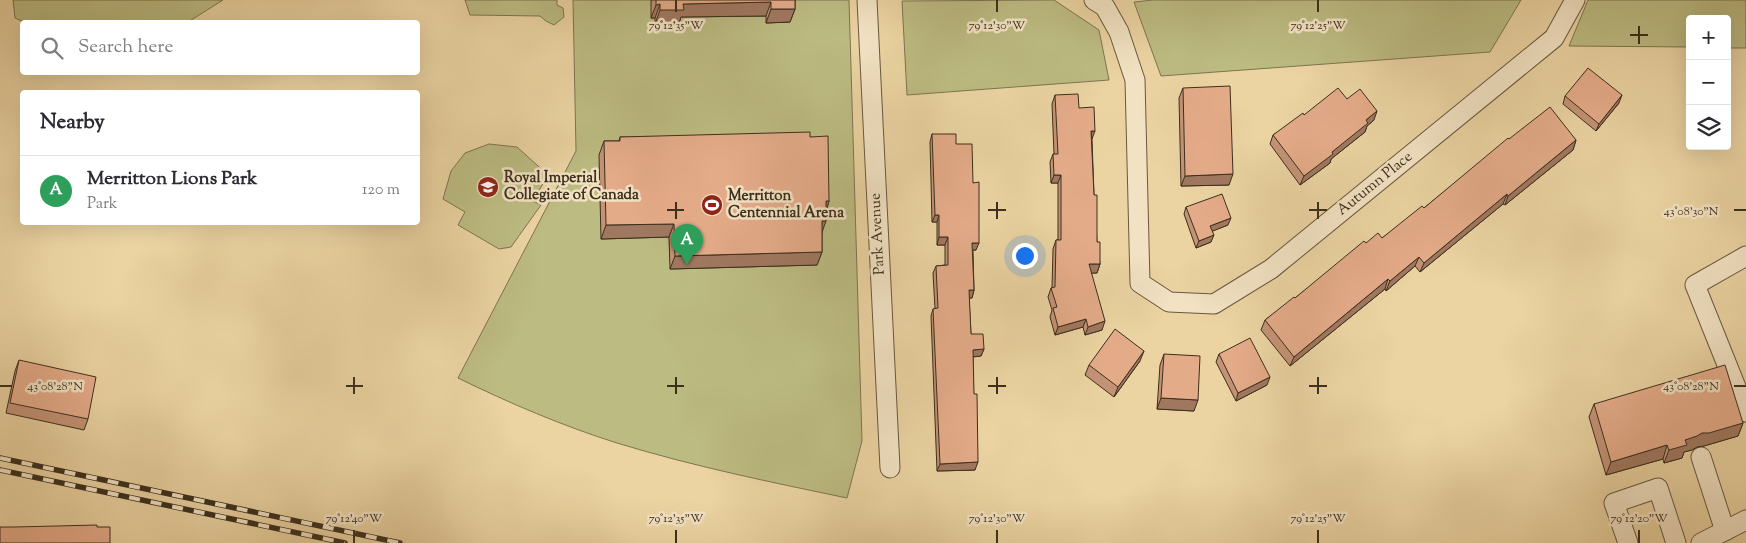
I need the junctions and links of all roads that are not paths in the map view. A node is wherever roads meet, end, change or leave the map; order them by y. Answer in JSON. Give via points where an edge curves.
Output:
{"nodes":[{"id":1,"x":867,"y":0,"type":"edge"},
{"id":2,"x":1094,"y":0,"type":"edge"},
{"id":3,"x":1576,"y":0,"type":"edge"},
{"id":4,"x":1746,"y":256,"type":"edge"},
{"id":5,"x":1746,"y":412,"type":"edge"},
{"id":6,"x":1701,"y":457,"type":"dead end"},
{"id":7,"x":890,"y":468,"type":"dead end"},
{"id":8,"x":1746,"y":520,"type":"edge"},
{"id":9,"x":1725,"y":531,"type":"junction"},
{"id":10,"x":1628,"y":543,"type":"edge"},
{"id":11,"x":1676,"y":543,"type":"edge"},
{"id":12,"x":1701,"y":543,"type":"edge"}],
"edges":[{"from":1,"to":7,"type":"street","name":"Park Avenue"},
{"from":2,"to":3,"type":"street","name":"Autumn Place","via":[[1105,8],[1119,32],[1135,80],[1140,283],[1169,302],[1214,304],[1271,269],[1554,38]]},
{"from":4,"to":5,"type":"street","via":[[1695,285]]},
{"from":6,"to":9,"type":"street"},
{"from":8,"to":9,"type":"street"},
{"from":9,"to":12,"type":"street"},
{"from":10,"to":11,"type":"street","via":[[1614,503],[1658,488]]}]}
